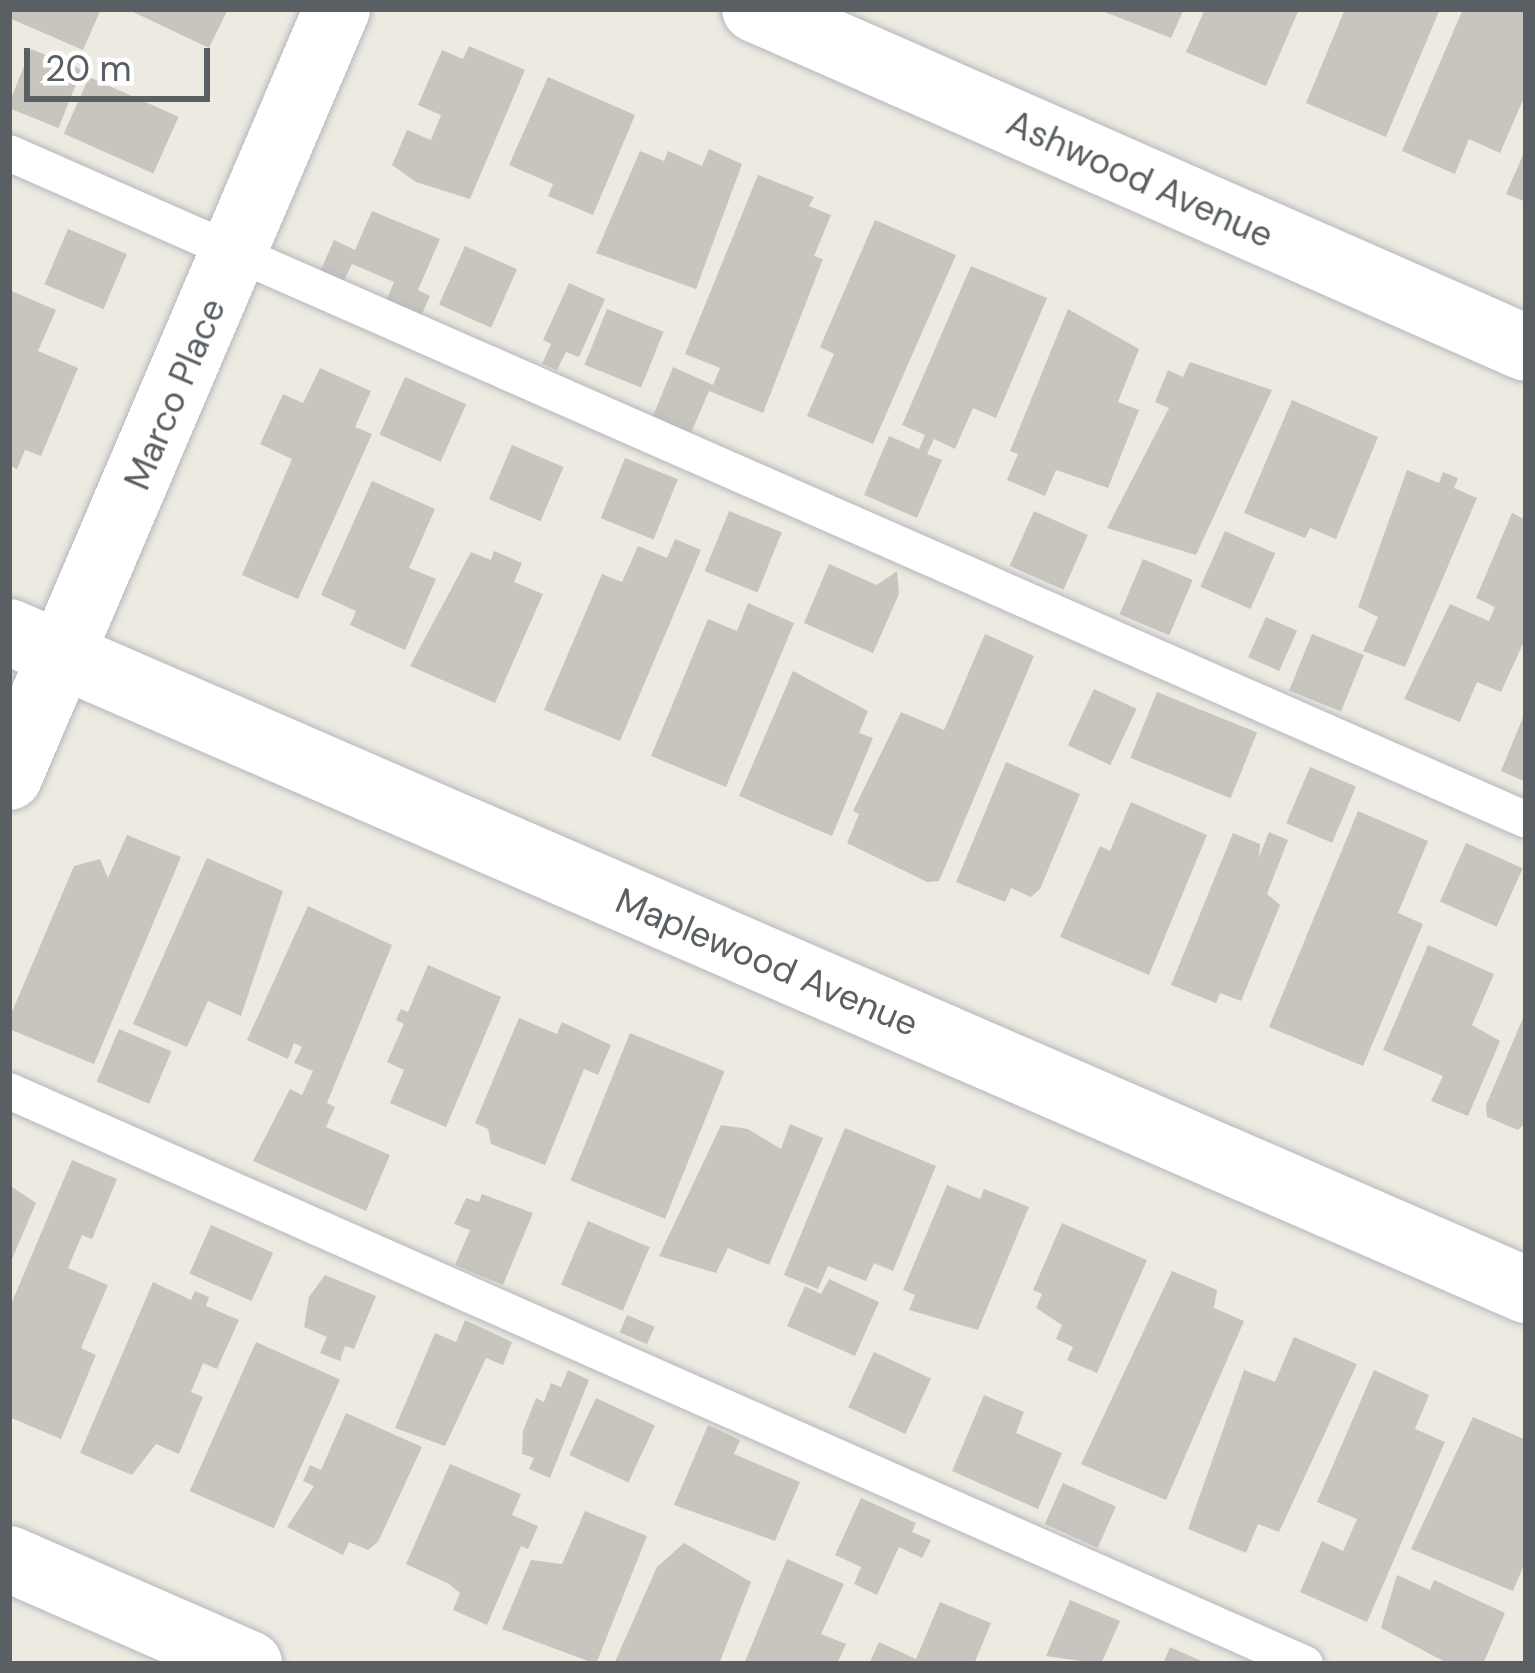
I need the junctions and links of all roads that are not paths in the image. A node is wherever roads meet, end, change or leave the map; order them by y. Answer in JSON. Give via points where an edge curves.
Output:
{"nodes":[{"id":1,"x":337,"y":9,"type":"edge"},
{"id":2,"x":754,"y":9,"type":"edge"},
{"id":3,"x":9,"y":153,"type":"edge"},
{"id":4,"x":235,"y":251,"type":"junction"},
{"id":5,"x":1526,"y":348,"type":"edge"},
{"id":6,"x":36,"y":643,"type":"edge"},
{"id":7,"x":9,"y":777,"type":"edge"},
{"id":8,"x":1526,"y":820,"type":"edge"},
{"id":9,"x":9,"y":1091,"type":"edge"},
{"id":10,"x":1526,"y":1290,"type":"edge"},
{"id":11,"x":9,"y":1559,"type":"edge"},
{"id":12,"x":249,"y":1664,"type":"edge"},
{"id":13,"x":1305,"y":1664,"type":"edge"}],
"edges":[{"from":1,"to":4,"type":"street","name":"Marco Place"},
{"from":2,"to":5,"type":"street","name":"Ashwood Avenue"},
{"from":3,"to":4,"type":"lane"},
{"from":4,"to":6,"type":"street","name":"Marco Place"},
{"from":4,"to":8,"type":"lane"},
{"from":6,"to":7,"type":"street","name":"Marco Place"},
{"from":6,"to":10,"type":"street","name":"Maplewood Avenue"},
{"from":9,"to":13,"type":"lane"},
{"from":11,"to":12,"type":"street"}]}
